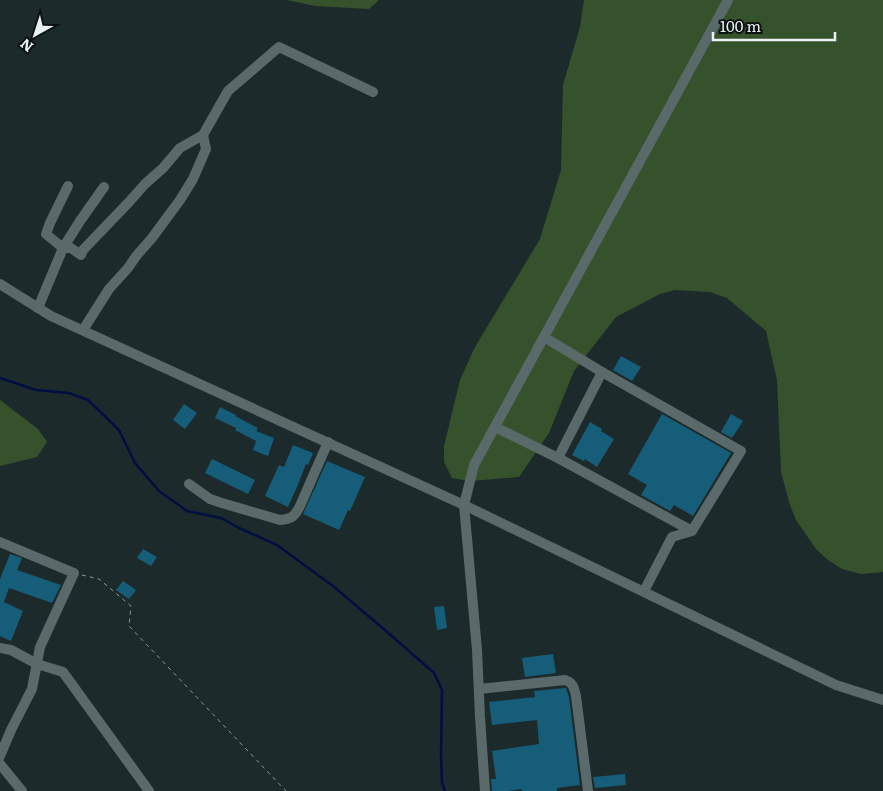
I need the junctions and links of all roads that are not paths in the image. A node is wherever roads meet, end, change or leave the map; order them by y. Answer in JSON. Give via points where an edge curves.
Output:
{"nodes":[{"id":1,"x":728,"y":0,"type":"edge"},
{"id":2,"x":373,"y":92,"type":"dead end"},
{"id":3,"x":202,"y":135,"type":"junction"},
{"id":4,"x":68,"y":186,"type":"dead end"},
{"id":5,"x":104,"y":187,"type":"dead end"},
{"id":6,"x":63,"y":248,"type":"junction"},
{"id":7,"x":0,"y":284,"type":"edge"},
{"id":8,"x":38,"y":308,"type":"junction"},
{"id":9,"x":83,"y":330,"type":"junction"},
{"id":10,"x":544,"y":337,"type":"junction"},
{"id":11,"x":602,"y":372,"type":"junction"},
{"id":12,"x":494,"y":427,"type":"junction"},
{"id":13,"x":328,"y":442,"type":"junction"},
{"id":14,"x":558,"y":458,"type":"junction"},
{"id":15,"x":189,"y":484,"type":"dead end"},
{"id":16,"x":464,"y":505,"type":"junction"},
{"id":17,"x":672,"y":520,"type":"junction"},
{"id":18,"x":692,"y":531,"type":"junction"},
{"id":19,"x":672,"y":536,"type":"junction"},
{"id":20,"x":0,"y":542,"type":"edge"},
{"id":21,"x":644,"y":592,"type":"junction"},
{"id":22,"x":0,"y":648,"type":"edge"},
{"id":23,"x":38,"y":664,"type":"junction"},
{"id":24,"x":479,"y":689,"type":"junction"},
{"id":25,"x":883,"y":700,"type":"edge"},
{"id":26,"x":0,"y":756,"type":"edge"},
{"id":27,"x":0,"y":764,"type":"edge"},
{"id":28,"x":22,"y":791,"type":"edge"},
{"id":29,"x":149,"y":791,"type":"edge"},
{"id":30,"x":485,"y":791,"type":"edge"},
{"id":31,"x":588,"y":791,"type":"edge"}],
"edges":[{"from":1,"to":10,"type":"street"},
{"from":2,"to":3,"type":"street","via":[[279,47],[228,91]]},
{"from":3,"to":6,"type":"street","via":[[180,148],[81,255],[71,248]]},
{"from":3,"to":9,"type":"street","via":[[206,149],[193,179],[152,238],[109,289]]},
{"from":4,"to":6,"type":"street","via":[[46,234]]},
{"from":5,"to":6,"type":"street"},
{"from":6,"to":8,"type":"street"},
{"from":7,"to":8,"type":"street"},
{"from":8,"to":9,"type":"street"},
{"from":9,"to":13,"type":"street"},
{"from":10,"to":11,"type":"street"},
{"from":10,"to":12,"type":"street"},
{"from":11,"to":14,"type":"street"},
{"from":11,"to":18,"type":"street","via":[[742,450]]},
{"from":12,"to":14,"type":"street"},
{"from":12,"to":16,"type":"street","via":[[474,464]]},
{"from":13,"to":15,"type":"street","via":[[296,514],[289,519],[280,520],[210,499]]},
{"from":13,"to":16,"type":"street"},
{"from":14,"to":17,"type":"street"},
{"from":16,"to":21,"type":"street"},
{"from":16,"to":24,"type":"street"},
{"from":17,"to":18,"type":"street"},
{"from":17,"to":19,"type":"street"},
{"from":18,"to":19,"type":"street"},
{"from":19,"to":21,"type":"street"},
{"from":20,"to":23,"type":"street","via":[[74,573],[40,647]]},
{"from":21,"to":25,"type":"street","via":[[836,685]]},
{"from":22,"to":23,"type":"street"},
{"from":23,"to":26,"type":"street","via":[[32,689]]},
{"from":23,"to":29,"type":"street","via":[[63,672]]},
{"from":24,"to":30,"type":"street"},
{"from":24,"to":31,"type":"street","via":[[565,680],[572,684]]},
{"from":27,"to":28,"type":"street"}]}
